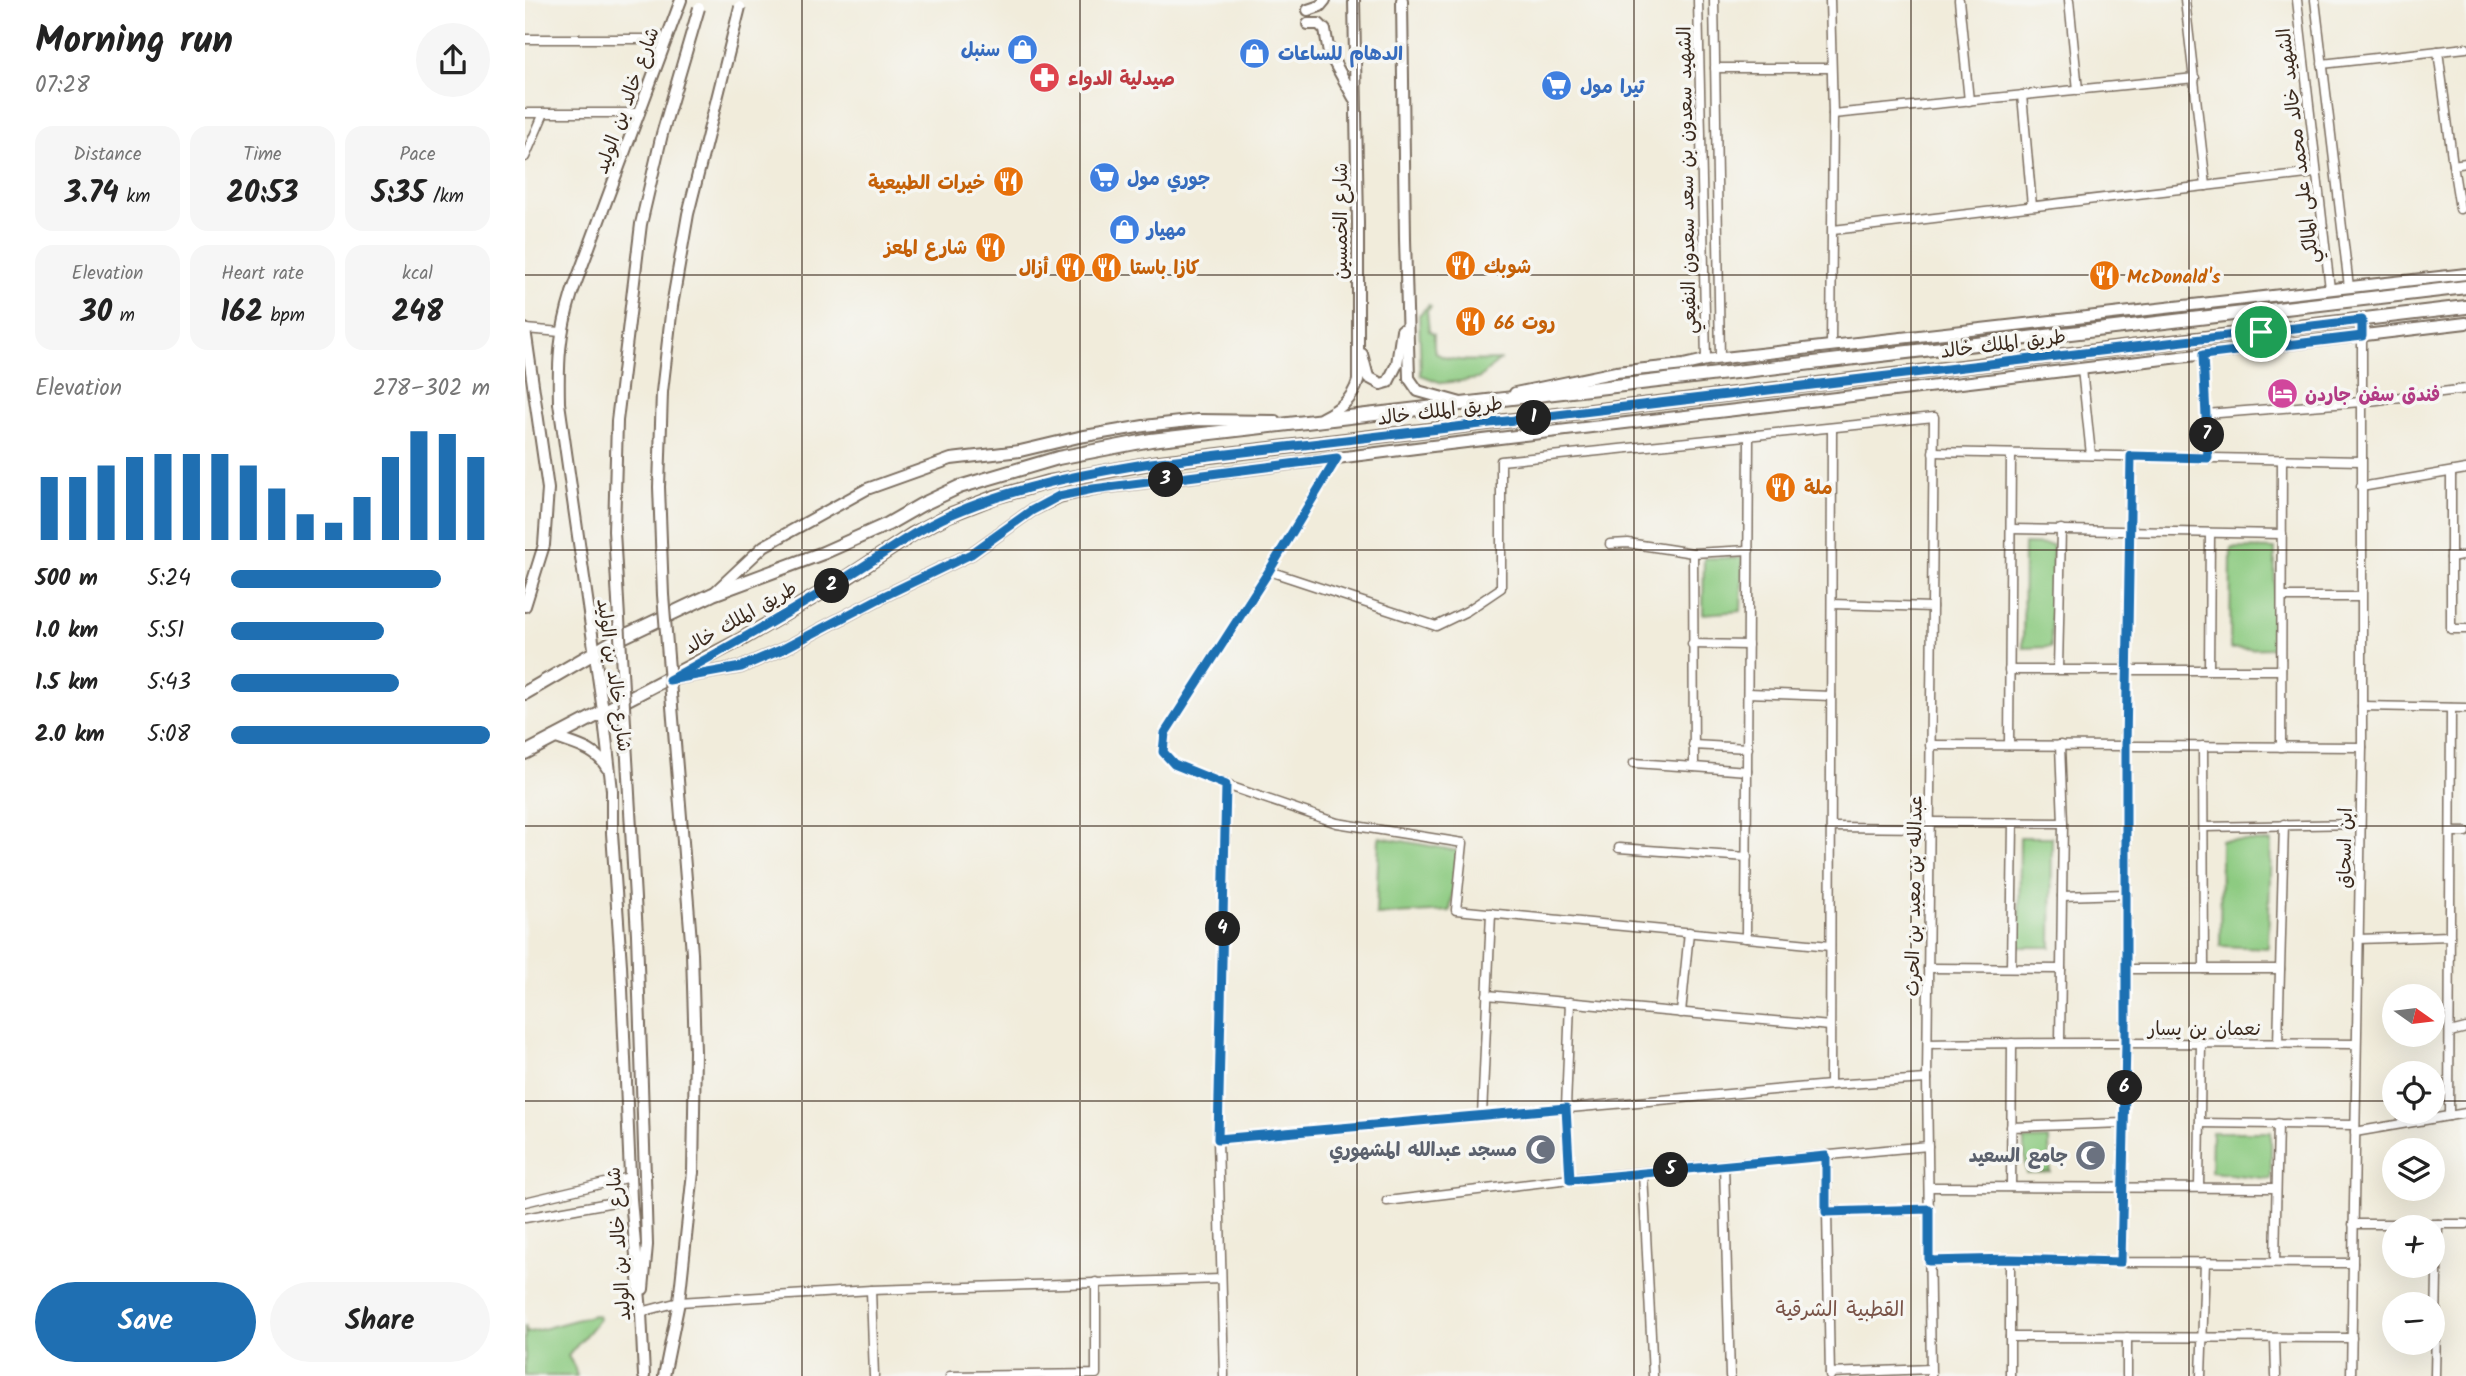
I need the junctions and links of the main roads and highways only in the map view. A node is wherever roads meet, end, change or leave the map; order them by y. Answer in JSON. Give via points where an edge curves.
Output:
{"nodes":[{"id":1,"x":2466,"y":287,"type":"edge"},
{"id":2,"x":2466,"y":307,"type":"edge"},
{"id":3,"x":525,"y":693,"type":"edge"},
{"id":4,"x":525,"y":753,"type":"edge"}],
"edges":[{"from":1,"to":3,"type":"main road","name":"طريق الملك خالد","via":[[1150,440],[1058,458],[959,487],[823,553],[713,594],[595,652]]},
{"from":2,"to":4,"type":"main road","name":"طريق الملك خالد","via":[[1151,463],[1048,482],[949,515],[669,680]]}]}
